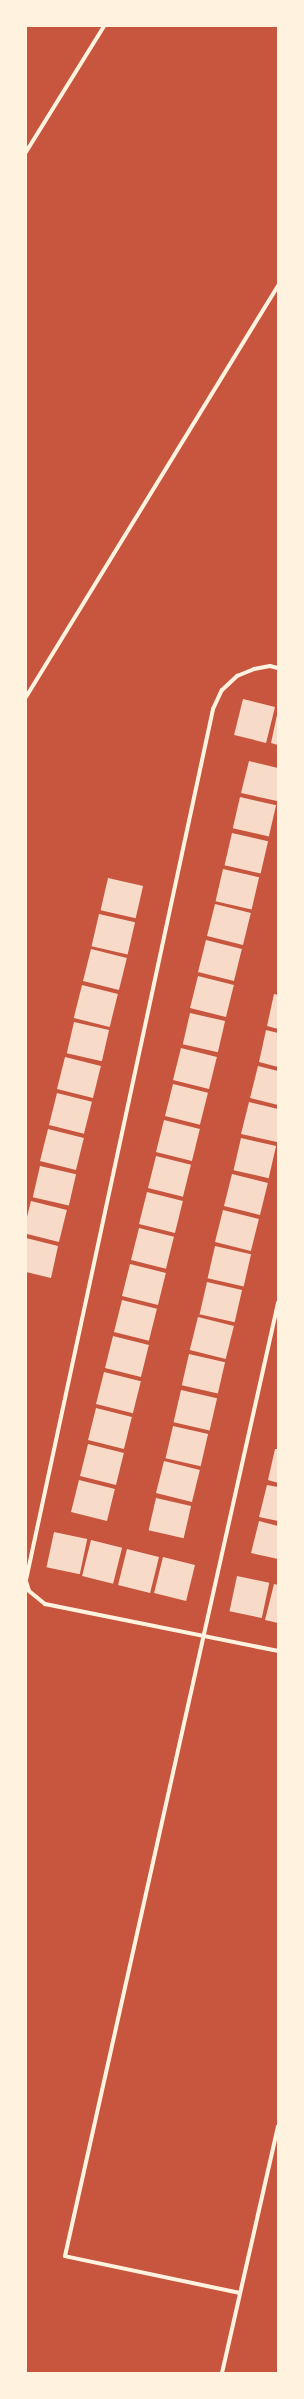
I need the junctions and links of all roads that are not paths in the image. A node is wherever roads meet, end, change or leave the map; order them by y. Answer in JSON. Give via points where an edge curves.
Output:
{"nodes":[{"id":1,"x":104,"y":26,"type":"edge"},
{"id":2,"x":26,"y":152,"type":"edge"},
{"id":3,"x":278,"y":285,"type":"edge"},
{"id":4,"x":278,"y":668,"type":"edge"},
{"id":5,"x":26,"y":697,"type":"edge"},
{"id":6,"x":278,"y":1303,"type":"edge"},
{"id":7,"x":26,"y":1580,"type":"edge"},
{"id":8,"x":204,"y":1634,"type":"junction"},
{"id":9,"x":278,"y":1651,"type":"edge"},
{"id":10,"x":278,"y":2126,"type":"edge"},
{"id":11,"x":240,"y":2293,"type":"junction"},
{"id":12,"x":222,"y":2373,"type":"edge"}],
"edges":[{"from":1,"to":2,"type":"street"},
{"from":3,"to":5,"type":"street"},
{"from":4,"to":7,"type":"street","via":[[270,666],[254,669],[237,676],[222,690],[213,709]]},
{"from":6,"to":8,"type":"street"},
{"from":7,"to":8,"type":"street","via":[[29,1591],[44,1604]]},
{"from":8,"to":9,"type":"street"},
{"from":8,"to":11,"type":"street","via":[[65,2256]]},
{"from":10,"to":11,"type":"street"},
{"from":11,"to":12,"type":"street"}]}
